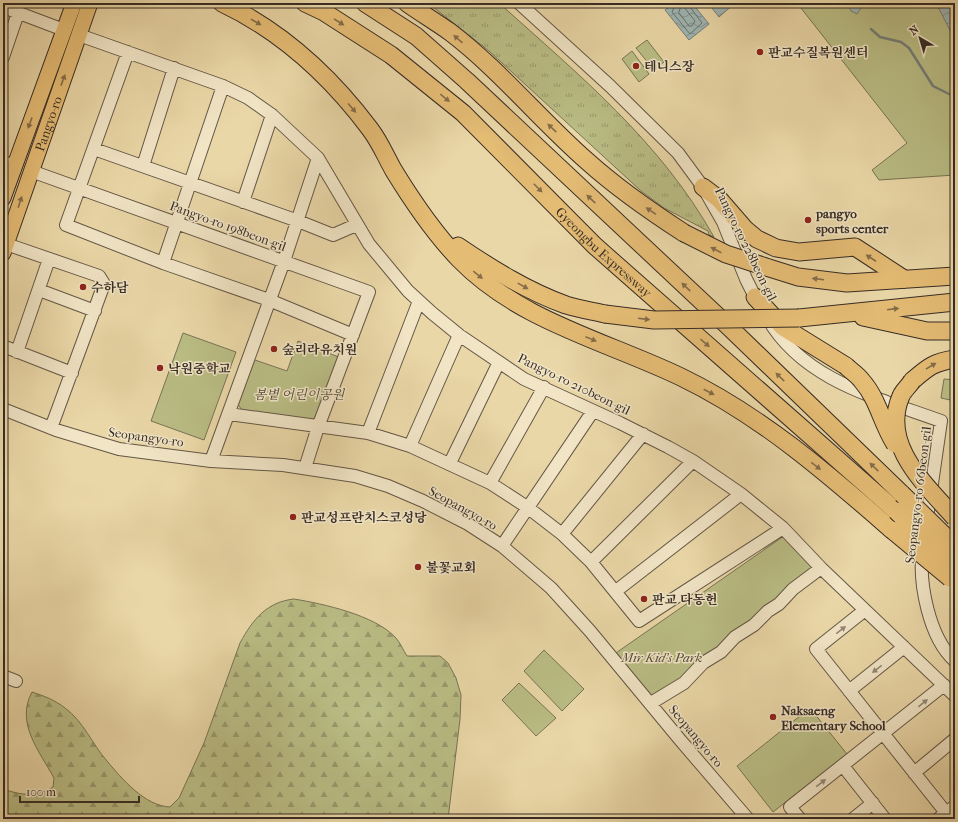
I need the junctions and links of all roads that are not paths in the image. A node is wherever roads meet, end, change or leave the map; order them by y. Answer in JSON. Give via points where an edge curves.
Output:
{"nodes":[{"id":1,"x":222,"y":3,"type":"edge"},
{"id":2,"x":305,"y":3,"type":"edge"},
{"id":3,"x":365,"y":3,"type":"edge"},
{"id":4,"x":407,"y":3,"type":"edge"},
{"id":5,"x":519,"y":3,"type":"edge"},
{"id":6,"x":73,"y":5,"type":"edge"},
{"id":7,"x":3,"y":7,"type":"edge"},
{"id":8,"x":88,"y":8,"type":"edge"},
{"id":9,"x":18,"y":12,"type":"junction"},
{"id":10,"x":64,"y":30,"type":"junction"},
{"id":11,"x":79,"y":35,"type":"junction"},
{"id":12,"x":128,"y":52,"type":"junction"},
{"id":13,"x":3,"y":57,"type":"edge"},
{"id":14,"x":174,"y":68,"type":"junction"},
{"id":15,"x":223,"y":86,"type":"junction"},
{"id":16,"x":272,"y":115,"type":"junction"},
{"id":17,"x":94,"y":149,"type":"junction"},
{"id":18,"x":318,"y":158,"type":"junction"},
{"id":19,"x":8,"y":164,"type":"edge"},
{"id":20,"x":143,"y":166,"type":"junction"},
{"id":21,"x":31,"y":171,"type":"junction"},
{"id":22,"x":191,"y":184,"type":"junction"},
{"id":23,"x":703,"y":187,"type":"junction"},
{"id":24,"x":78,"y":188,"type":"junction"},
{"id":25,"x":3,"y":198,"type":"edge"},
{"id":26,"x":243,"y":202,"type":"junction"},
{"id":27,"x":298,"y":220,"type":"junction"},
{"id":28,"x":177,"y":223,"type":"junction"},
{"id":29,"x":356,"y":225,"type":"junction"},
{"id":30,"x":432,"y":227,"type":"junction"},
{"id":31,"x":5,"y":248,"type":"edge"},
{"id":32,"x":50,"y":259,"type":"junction"},
{"id":33,"x":284,"y":261,"type":"junction"},
{"id":34,"x":163,"y":263,"type":"junction"},
{"id":35,"x":955,"y":276,"type":"edge"},
{"id":36,"x":904,"y":279,"type":"junction"},
{"id":37,"x":39,"y":290,"type":"junction"},
{"id":38,"x":755,"y":297,"type":"junction"},
{"id":39,"x":269,"y":300,"type":"junction"},
{"id":40,"x":419,"y":301,"type":"junction"},
{"id":41,"x":955,"y":302,"type":"edge"},
{"id":42,"x":95,"y":311,"type":"junction"},
{"id":43,"x":849,"y":314,"type":"junction"},
{"id":44,"x":955,"y":332,"type":"edge"},
{"id":45,"x":353,"y":335,"type":"junction"},
{"id":46,"x":459,"y":335,"type":"junction"},
{"id":47,"x":3,"y":346,"type":"edge"},
{"id":48,"x":17,"y":352,"type":"junction"},
{"id":49,"x":955,"y":359,"type":"edge"},
{"id":50,"x":499,"y":362,"type":"junction"},
{"id":51,"x":72,"y":373,"type":"junction"},
{"id":52,"x":544,"y":387,"type":"junction"},
{"id":53,"x":3,"y":409,"type":"edge"},
{"id":54,"x":593,"y":411,"type":"junction"},
{"id":55,"x":229,"y":414,"type":"junction"},
{"id":56,"x":941,"y":421,"type":"joint"},
{"id":57,"x":318,"y":427,"type":"junction"},
{"id":58,"x":51,"y":428,"type":"junction"},
{"id":59,"x":368,"y":433,"type":"junction"},
{"id":60,"x":644,"y":434,"type":"junction"},
{"id":61,"x":410,"y":446,"type":"junction"},
{"id":62,"x":693,"y":461,"type":"junction"},
{"id":63,"x":211,"y":462,"type":"junction"},
{"id":64,"x":450,"y":463,"type":"junction"},
{"id":65,"x":910,"y":466,"type":"junction"},
{"id":66,"x":305,"y":468,"type":"junction"},
{"id":67,"x":490,"y":483,"type":"junction"},
{"id":68,"x":741,"y":494,"type":"junction"},
{"id":69,"x":527,"y":507,"type":"junction"},
{"id":70,"x":955,"y":518,"type":"edge"},
{"id":71,"x":783,"y":528,"type":"junction"},
{"id":72,"x":562,"y":534,"type":"junction"},
{"id":73,"x":955,"y":545,"type":"edge"},
{"id":74,"x":502,"y":546,"type":"junction"},
{"id":75,"x":591,"y":562,"type":"junction"},
{"id":76,"x":821,"y":568,"type":"junction"},
{"id":77,"x":953,"y":574,"type":"edge"},
{"id":78,"x":616,"y":591,"type":"junction"},
{"id":79,"x":866,"y":610,"type":"junction"},
{"id":80,"x":904,"y":647,"type":"junction"},
{"id":81,"x":955,"y":661,"type":"edge"},
{"id":82,"x":3,"y":676,"type":"edge"},
{"id":83,"x":16,"y":681,"type":"dead end"},
{"id":84,"x":944,"y":685,"type":"junction"},
{"id":85,"x":850,"y":690,"type":"junction"},
{"id":86,"x":955,"y":696,"type":"edge"},
{"id":87,"x":651,"y":703,"type":"junction"},
{"id":88,"x":884,"y":734,"type":"junction"},
{"id":89,"x":955,"y":739,"type":"edge"},
{"id":90,"x":843,"y":766,"type":"junction"},
{"id":91,"x":914,"y":773,"type":"junction"},
{"id":92,"x":873,"y":804,"type":"junction"},
{"id":93,"x":947,"y":814,"type":"edge"},
{"id":94,"x":748,"y":819,"type":"edge"},
{"id":95,"x":800,"y":819,"type":"edge"},
{"id":96,"x":853,"y":819,"type":"edge"},
{"id":97,"x":885,"y":819,"type":"edge"}],
"edges":[{"from":1,"to":30,"type":"highway","one_way":true,"via":[[267,28],[306,59],[341,95],[371,130],[395,172]]},
{"from":2,"to":77,"type":"highway","name":"Gyeongbu Expressway","one_way":true,"bridge":true,"via":[[324,12],[391,55],[463,113],[595,246],[896,511]]},
{"from":73,"to":3,"type":"highway","one_way":true,"bridge":true,"via":[[467,80],[416,36]]},
{"from":36,"to":4,"type":"highway","one_way":true,"bridge":true,"via":[[847,283],[798,277],[726,254],[684,233],[633,199],[587,161],[488,65],[450,32]]},
{"from":5,"to":23,"type":"street","name":"Pangyo-ro 228beon-gil","via":[[610,86],[678,153]]},
{"from":6,"to":10,"type":"main road","name":"Pangyo-ro"},
{"from":7,"to":9,"type":"street"},
{"from":8,"to":11,"type":"main road","name":"Pangyo-ro"},
{"from":9,"to":10,"type":"street"},
{"from":9,"to":13,"type":"street"},
{"from":10,"to":19,"type":"main road","name":"Pangyo-ro","one_way":true},
{"from":11,"to":12,"type":"street","name":"Pangyo-ro 210beon-gil"},
{"from":21,"to":11,"type":"main road","name":"Pangyo-ro","one_way":true},
{"from":12,"to":14,"type":"street","name":"Pangyo-ro 210beon-gil"},
{"from":12,"to":17,"type":"street"},
{"from":14,"to":15,"type":"street","name":"Pangyo-ro 210beon-gil"},
{"from":14,"to":20,"type":"street"},
{"from":15,"to":16,"type":"street","name":"Pangyo-ro 210beon-gil","via":[[248,98]]},
{"from":15,"to":22,"type":"street"},
{"from":16,"to":18,"type":"street","name":"Pangyo-ro 210beon-gil"},
{"from":16,"to":26,"type":"street"},
{"from":17,"to":20,"type":"street","name":"Pangyo-ro 198beon-gil"},
{"from":17,"to":24,"type":"street"},
{"from":18,"to":27,"type":"street"},
{"from":18,"to":29,"type":"street","name":"Pangyo-ro 210beon-gil"},
{"from":19,"to":25,"type":"main road","name":"Pangyo-ro"},
{"from":20,"to":22,"type":"street","name":"Pangyo-ro 198beon-gil"},
{"from":21,"to":24,"type":"street","name":"Pangyo-ro 198beon-gil"},
{"from":31,"to":21,"type":"main road","name":"Pangyo-ro","one_way":true},
{"from":22,"to":26,"type":"street","name":"Pangyo-ro 198beon-gil"},
{"from":22,"to":28,"type":"street"},
{"from":36,"to":23,"type":"highway","one_way":true,"via":[[855,247],[799,252],[776,248],[757,239],[719,199]]},
{"from":23,"to":38,"type":"street","name":"Pangyo-ro 228beon-gil","via":[[723,222]]},
{"from":24,"to":28,"type":"street","name":"Pangyo-ro 198beon-gil"},
{"from":24,"to":34,"type":"street","via":[[66,225]]},
{"from":26,"to":27,"type":"street","name":"Pangyo-ro 198beon-gil"},
{"from":27,"to":29,"type":"street","via":[[334,235]]},
{"from":27,"to":33,"type":"street"},
{"from":28,"to":33,"type":"street","name":"Pangyo-ro 198beon-gil"},
{"from":28,"to":34,"type":"street"},
{"from":29,"to":40,"type":"street","name":"Pangyo-ro 210beon-gil","via":[[392,274]]},
{"from":30,"to":43,"type":"highway","one_way":true,"bridge":true,"via":[[492,269],[528,289],[567,305],[605,314],[654,320],[799,318]]},
{"from":30,"to":77,"type":"highway","one_way":true,"bridge":true,"via":[[460,260],[493,287],[530,311],[566,329],[681,377],[724,400],[772,431],[837,482],[892,530]]},
{"from":31,"to":32,"type":"street","name":"Pangyo-ro"},
{"from":32,"to":37,"type":"street"},
{"from":32,"to":42,"type":"street","name":"Pangyo-ro","via":[[99,276],[104,281]]},
{"from":33,"to":39,"type":"street"},
{"from":33,"to":45,"type":"street","name":"Pangyo-ro 198beon-gil","via":[[369,292]]},
{"from":34,"to":39,"type":"street"},
{"from":35,"to":36,"type":"highway"},
{"from":37,"to":42,"type":"street"},
{"from":37,"to":48,"type":"street"},
{"from":38,"to":56,"type":"street","name":"Pangyo-ro 228beon-gil","via":[[774,329],[804,362],[854,389]]},
{"from":38,"to":65,"type":"highway","bridge":true,"via":[[783,327],[846,366],[862,380],[883,423]]},
{"from":39,"to":45,"type":"street"},
{"from":39,"to":55,"type":"street"},
{"from":40,"to":46,"type":"street","name":"Pangyo-ro 210beon-gil"},
{"from":40,"to":59,"type":"street"},
{"from":43,"to":41,"type":"highway","one_way":true},
{"from":42,"to":51,"type":"street"},
{"from":43,"to":44,"type":"highway","via":[[927,332]]},
{"from":45,"to":57,"type":"street"},
{"from":46,"to":50,"type":"street","name":"Pangyo-ro 210beon-gil"},
{"from":46,"to":61,"type":"street"},
{"from":47,"to":48,"type":"street"},
{"from":48,"to":51,"type":"street"},
{"from":65,"to":49,"type":"highway","one_way":true,"bridge":true,"via":[[896,434],[901,396],[912,381],[926,369],[937,362]]},
{"from":50,"to":52,"type":"street","name":"Pangyo-ro 210beon-gil","via":[[524,379]]},
{"from":50,"to":64,"type":"street"},
{"from":51,"to":58,"type":"street"},
{"from":52,"to":54,"type":"street","name":"Pangyo-ro 210beon-gil"},
{"from":52,"to":67,"type":"street"},
{"from":53,"to":58,"type":"street","name":"Seopangyo-ro"},
{"from":54,"to":60,"type":"street","name":"Pangyo-ro 210beon-gil"},
{"from":54,"to":69,"type":"street"},
{"from":55,"to":57,"type":"street"},
{"from":55,"to":63,"type":"street"},
{"from":56,"to":81,"type":"street","name":"Seopangyo-ro 66beon-gil","via":[[921,563],[931,624],[942,647]]},
{"from":57,"to":59,"type":"street"},
{"from":57,"to":66,"type":"street"},
{"from":58,"to":63,"type":"street","name":"Seopangyo-ro","via":[[119,449]]},
{"from":59,"to":61,"type":"street"},
{"from":60,"to":62,"type":"street","name":"Pangyo-ro 210beon-gil"},
{"from":60,"to":72,"type":"street"},
{"from":61,"to":64,"type":"street"},
{"from":62,"to":68,"type":"street","name":"Pangyo-ro 210beon-gil"},
{"from":62,"to":75,"type":"street"},
{"from":63,"to":66,"type":"street","name":"Seopangyo-ro"},
{"from":64,"to":67,"type":"street"},
{"from":65,"to":70,"type":"highway","bridge":true},
{"from":66,"to":74,"type":"street","name":"Seopangyo-ro","via":[[346,474],[388,486],[450,515]]},
{"from":67,"to":69,"type":"street"},
{"from":68,"to":71,"type":"street","name":"Pangyo-ro 210beon-gil"},
{"from":68,"to":78,"type":"street"},
{"from":69,"to":72,"type":"street"},
{"from":69,"to":74,"type":"street"},
{"from":71,"to":76,"type":"street","name":"Pangyo-ro 210beon-gil"},
{"from":71,"to":78,"type":"street","via":[[639,621]]},
{"from":72,"to":75,"type":"street"},
{"from":74,"to":87,"type":"street","name":"Seopangyo-ro","via":[[551,588]]},
{"from":75,"to":78,"type":"street"},
{"from":76,"to":79,"type":"street","name":"Pangyo-ro 210beon-gil"},
{"from":76,"to":87,"type":"street","via":[[721,652],[704,663],[684,683]]},
{"from":79,"to":80,"type":"street","name":"Pangyo-ro 210beon-gil"},
{"from":85,"to":79,"type":"street","one_way":true,"via":[[816,649]]},
{"from":80,"to":84,"type":"street","name":"Pangyo-ro 210beon-gil"},
{"from":80,"to":85,"type":"street","one_way":true},
{"from":82,"to":83,"type":"street"},
{"from":84,"to":86,"type":"street","name":"Pangyo-ro 210beon-gil"},
{"from":88,"to":84,"type":"street","one_way":true},
{"from":85,"to":88,"type":"street"},
{"from":87,"to":94,"type":"street","name":"Seopangyo-ro","via":[[681,742]]},
{"from":88,"to":90,"type":"street"},
{"from":88,"to":91,"type":"street"},
{"from":89,"to":91,"type":"street"},
{"from":90,"to":92,"type":"street"},
{"from":95,"to":90,"type":"street","one_way":true,"via":[[790,807]]},
{"from":91,"to":93,"type":"street"},
{"from":92,"to":96,"type":"street"},
{"from":92,"to":97,"type":"street"}]}
